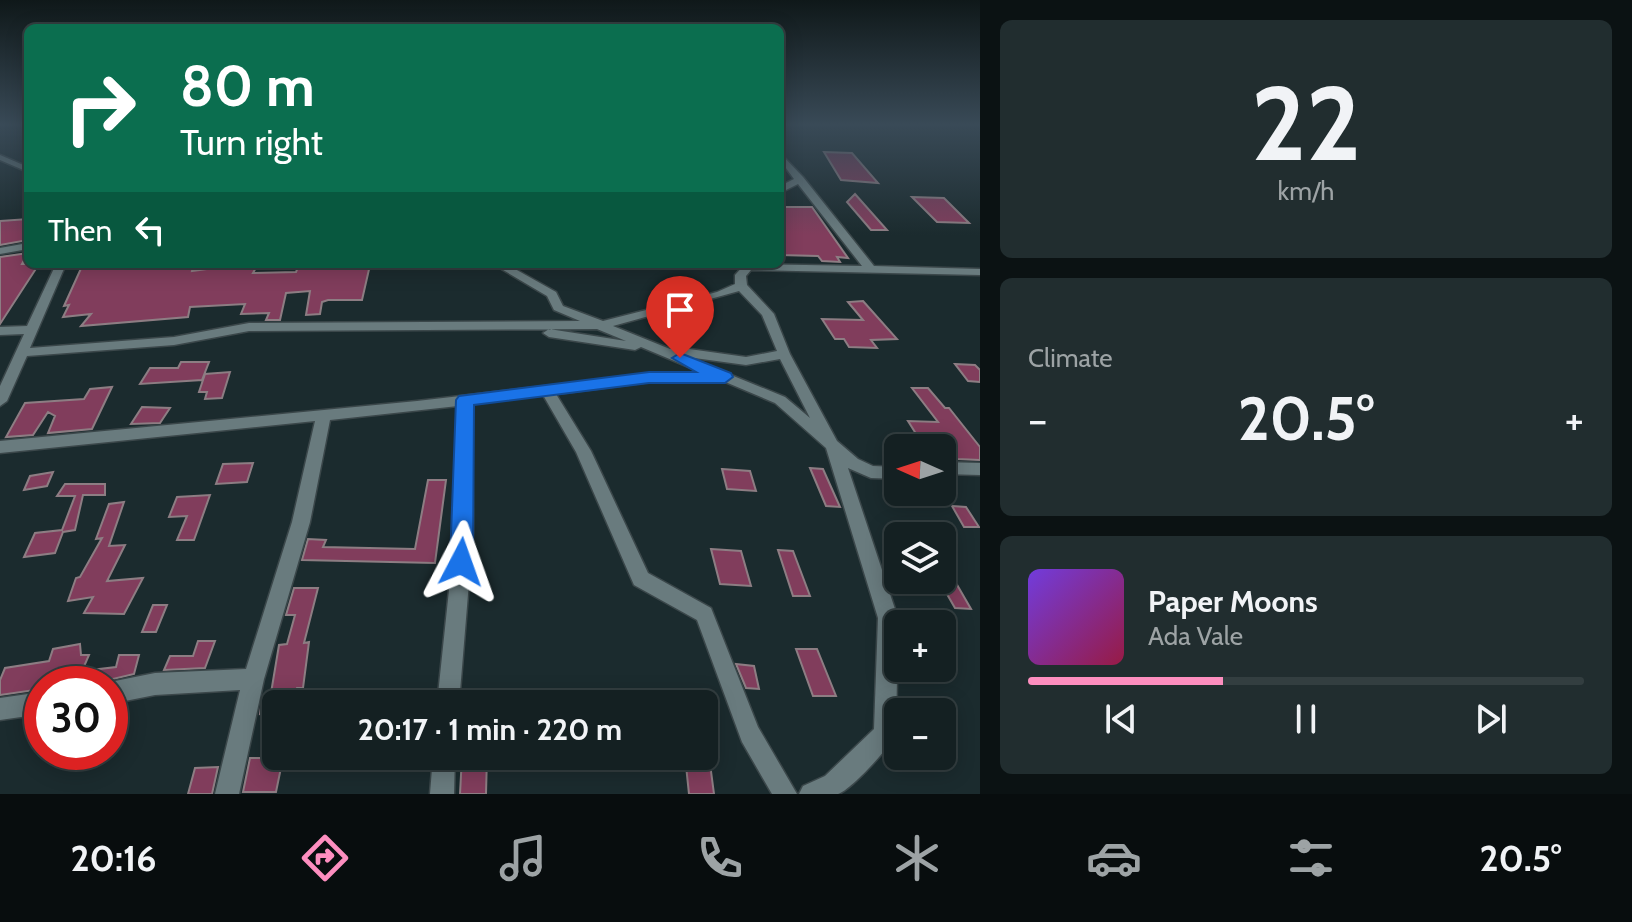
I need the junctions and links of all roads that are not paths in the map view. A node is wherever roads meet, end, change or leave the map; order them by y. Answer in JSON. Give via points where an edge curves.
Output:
{"nodes":[{"id":1,"x":785,"y":161,"type":"edge"},
{"id":2,"x":800,"y":179,"type":"junction"},
{"id":3,"x":784,"y":188,"type":"edge"},
{"id":4,"x":24,"y":247,"type":"edge"},
{"id":5,"x":0,"y":251,"type":"edge"},
{"id":6,"x":784,"y":266,"type":"edge"},
{"id":7,"x":59,"y":268,"type":"edge"},
{"id":8,"x":507,"y":268,"type":"edge"},
{"id":9,"x":748,"y":268,"type":"edge"},
{"id":10,"x":870,"y":269,"type":"junction"},
{"id":11,"x":980,"y":272,"type":"edge"},
{"id":12,"x":741,"y":286,"type":"junction"},
{"id":13,"x":600,"y":325,"type":"junction"},
{"id":14,"x":505,"y":327,"type":"junction"},
{"id":15,"x":32,"y":330,"type":"junction"},
{"id":16,"x":0,"y":331,"type":"edge"},
{"id":17,"x":658,"y":349,"type":"junction"},
{"id":18,"x":24,"y":352,"type":"junction"},
{"id":19,"x":784,"y":354,"type":"junction"},
{"id":20,"x":725,"y":377,"type":"junction"},
{"id":21,"x":547,"y":391,"type":"junction"},
{"id":22,"x":465,"y":400,"type":"junction"},
{"id":23,"x":0,"y":401,"type":"edge"},
{"id":24,"x":324,"y":414,"type":"junction"},
{"id":25,"x":0,"y":447,"type":"edge"},
{"id":26,"x":834,"y":450,"type":"junction"},
{"id":27,"x":956,"y":468,"type":"edge"},
{"id":28,"x":980,"y":469,"type":"edge"},
{"id":29,"x":884,"y":472,"type":"edge"},
{"id":30,"x":253,"y":679,"type":"junction"},
{"id":31,"x":128,"y":689,"type":"edge"},
{"id":32,"x":449,"y":690,"type":"edge"},
{"id":33,"x":24,"y":706,"type":"edge"},
{"id":34,"x":0,"y":709,"type":"edge"},
{"id":35,"x":443,"y":770,"type":"edge"},
{"id":36,"x":227,"y":794,"type":"edge"},
{"id":37,"x":442,"y":794,"type":"edge"},
{"id":38,"x":785,"y":794,"type":"edge"},
{"id":39,"x":811,"y":794,"type":"edge"}],
"edges":[{"from":1,"to":2,"type":"street"},
{"from":2,"to":3,"type":"street"},
{"from":2,"to":10,"type":"street"},
{"from":4,"to":5,"type":"street"},
{"from":6,"to":10,"type":"street"},
{"from":7,"to":15,"type":"street"},
{"from":8,"to":13,"type":"street","via":[[552,294],[558,308]]},
{"from":9,"to":12,"type":"street","via":[[740,275]]},
{"from":10,"to":11,"type":"street"},
{"from":12,"to":13,"type":"street"},
{"from":12,"to":19,"type":"street","via":[[768,314]]},
{"from":13,"to":14,"type":"street"},
{"from":13,"to":17,"type":"street"},
{"from":14,"to":17,"type":"street"},
{"from":14,"to":18,"type":"street","via":[[249,327],[174,341]]},
{"from":15,"to":16,"type":"street"},
{"from":15,"to":18,"type":"street"},
{"from":17,"to":19,"type":"street","via":[[746,361]]},
{"from":17,"to":20,"type":"street"},
{"from":18,"to":23,"type":"street"},
{"from":19,"to":26,"type":"street"},
{"from":20,"to":21,"type":"street","via":[[649,378]]},
{"from":20,"to":26,"type":"street","via":[[780,400]]},
{"from":21,"to":22,"type":"street"},
{"from":21,"to":38,"type":"street","via":[[583,451],[641,579],[704,614],[750,734]]},
{"from":22,"to":24,"type":"street"},
{"from":22,"to":32,"type":"street","via":[[464,533]]},
{"from":24,"to":25,"type":"street"},
{"from":24,"to":30,"type":"street","via":[[301,522]]},
{"from":26,"to":29,"type":"street","via":[[871,472]]},
{"from":26,"to":39,"type":"street","via":[[888,618],[885,734],[833,784]]},
{"from":27,"to":28,"type":"street"},
{"from":30,"to":31,"type":"street"},
{"from":30,"to":36,"type":"street"},
{"from":33,"to":34,"type":"street"},
{"from":35,"to":37,"type":"street"}]}
